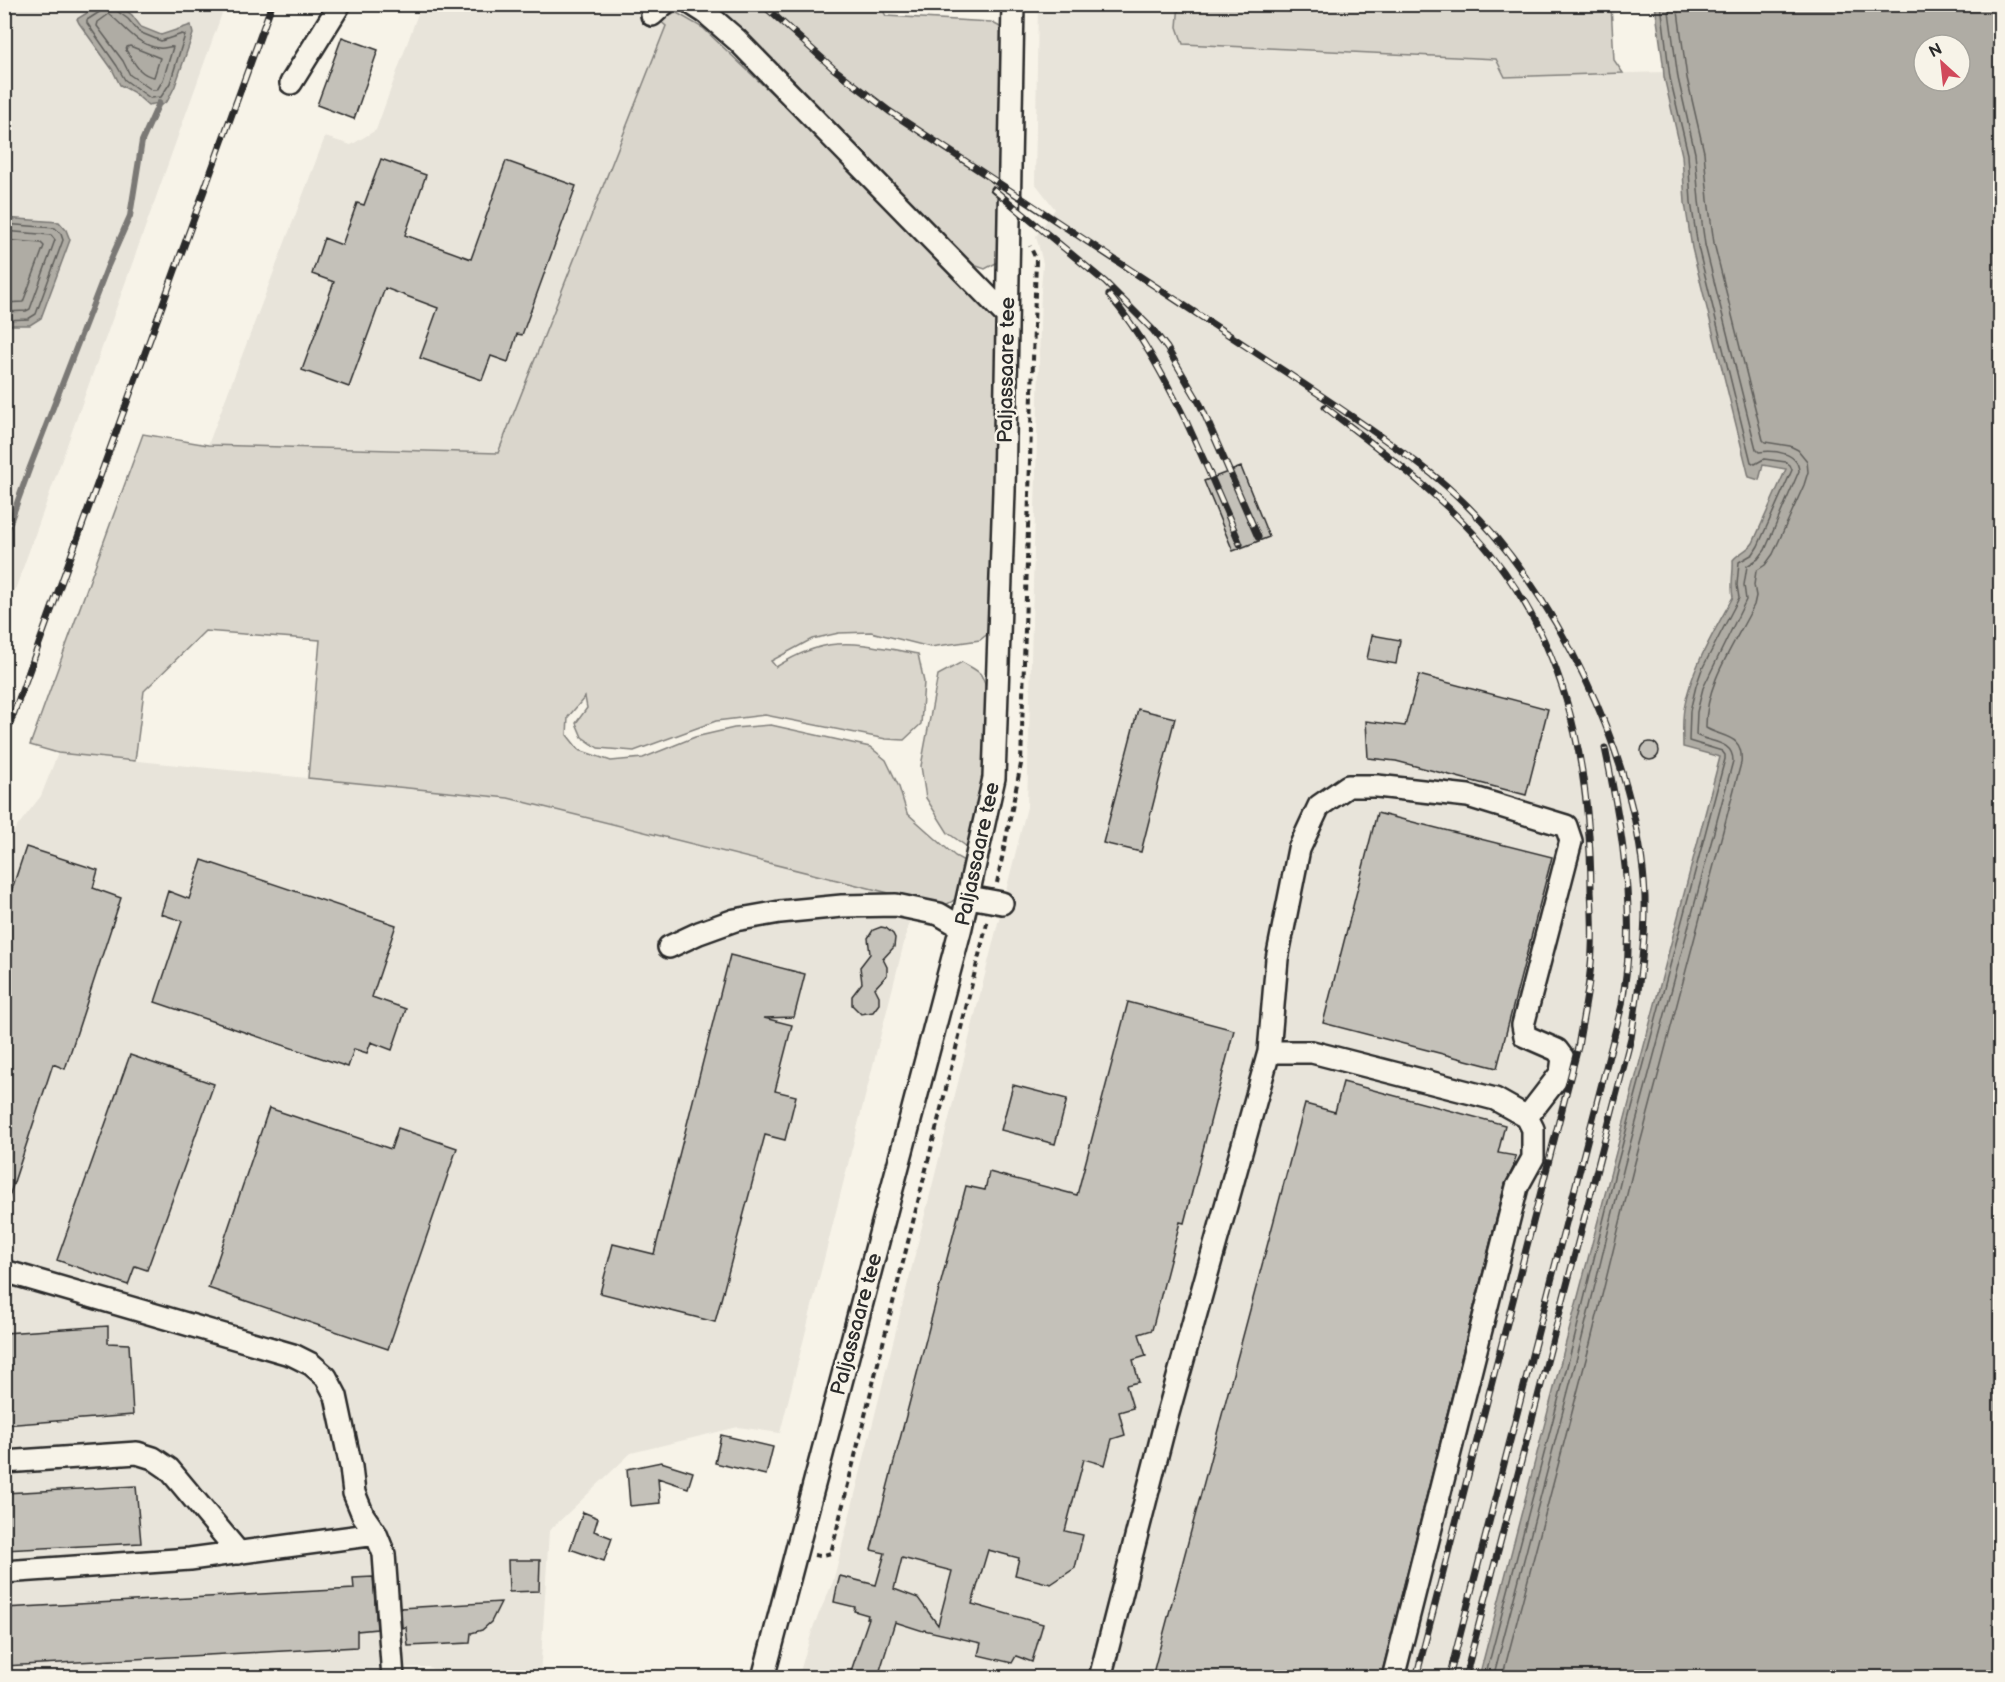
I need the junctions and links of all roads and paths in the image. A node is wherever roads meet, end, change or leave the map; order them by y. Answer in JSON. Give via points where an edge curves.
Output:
{"nodes":[{"id":1,"x":340,"y":4,"type":"edge"},
{"id":2,"x":692,"y":4,"type":"edge"},
{"id":3,"x":1013,"y":4,"type":"edge"},
{"id":4,"x":291,"y":83,"type":"dead end"},
{"id":5,"x":1006,"y":315,"type":"junction"},
{"id":6,"x":969,"y":897,"type":"junction"},
{"id":7,"x":1002,"y":903,"type":"dead end"},
{"id":8,"x":961,"y":927,"type":"junction"},
{"id":9,"x":669,"y":947,"type":"dead end"},
{"id":10,"x":1269,"y":1052,"type":"junction"},
{"id":11,"x":1527,"y":1117,"type":"junction"},
{"id":12,"x":4,"y":1271,"type":"edge"},
{"id":13,"x":4,"y":1462,"type":"edge"},
{"id":14,"x":376,"y":1534,"type":"junction"},
{"id":15,"x":238,"y":1553,"type":"junction"},
{"id":16,"x":4,"y":1572,"type":"edge"},
{"id":17,"x":393,"y":1677,"type":"edge"},
{"id":18,"x":763,"y":1677,"type":"edge"},
{"id":19,"x":1100,"y":1677,"type":"edge"},
{"id":20,"x":1393,"y":1677,"type":"edge"}],
"edges":[{"from":1,"to":4,"type":"street"},
{"from":2,"to":5,"type":"street","via":[[737,40]]},
{"from":3,"to":5,"type":"street","name":"Paljassaare tee"},
{"from":5,"to":6,"type":"street","name":"Paljassaare tee","via":[[994,778]]},
{"from":6,"to":7,"type":"street"},
{"from":6,"to":8,"type":"street","name":"Paljassaare tee"},
{"from":8,"to":9,"type":"street","via":[[939,914],[896,904],[842,906],[735,920]]},
{"from":8,"to":18,"type":"street","name":"Paljassaare tee"},
{"from":10,"to":11,"type":"street","via":[[1312,1052],[1495,1099]]},
{"from":10,"to":11,"type":"street","via":[[1278,959],[1299,849],[1319,806],[1348,786],[1468,796],[1566,826],[1571,841],[1523,1025],[1525,1036],[1557,1050],[1563,1058],[1561,1073]]},
{"from":10,"to":19,"type":"street","via":[[1165,1424]]},
{"from":11,"to":20,"type":"street","via":[[1533,1128],[1533,1158],[1517,1187]]},
{"from":12,"to":14,"type":"street","via":[[293,1354],[311,1364],[326,1377],[336,1396],[354,1493]]},
{"from":13,"to":15,"type":"street","via":[[137,1453],[153,1458],[169,1469]]},
{"from":14,"to":15,"type":"street"},
{"from":14,"to":17,"type":"street","via":[[384,1554]]},
{"from":15,"to":16,"type":"street"}]}
